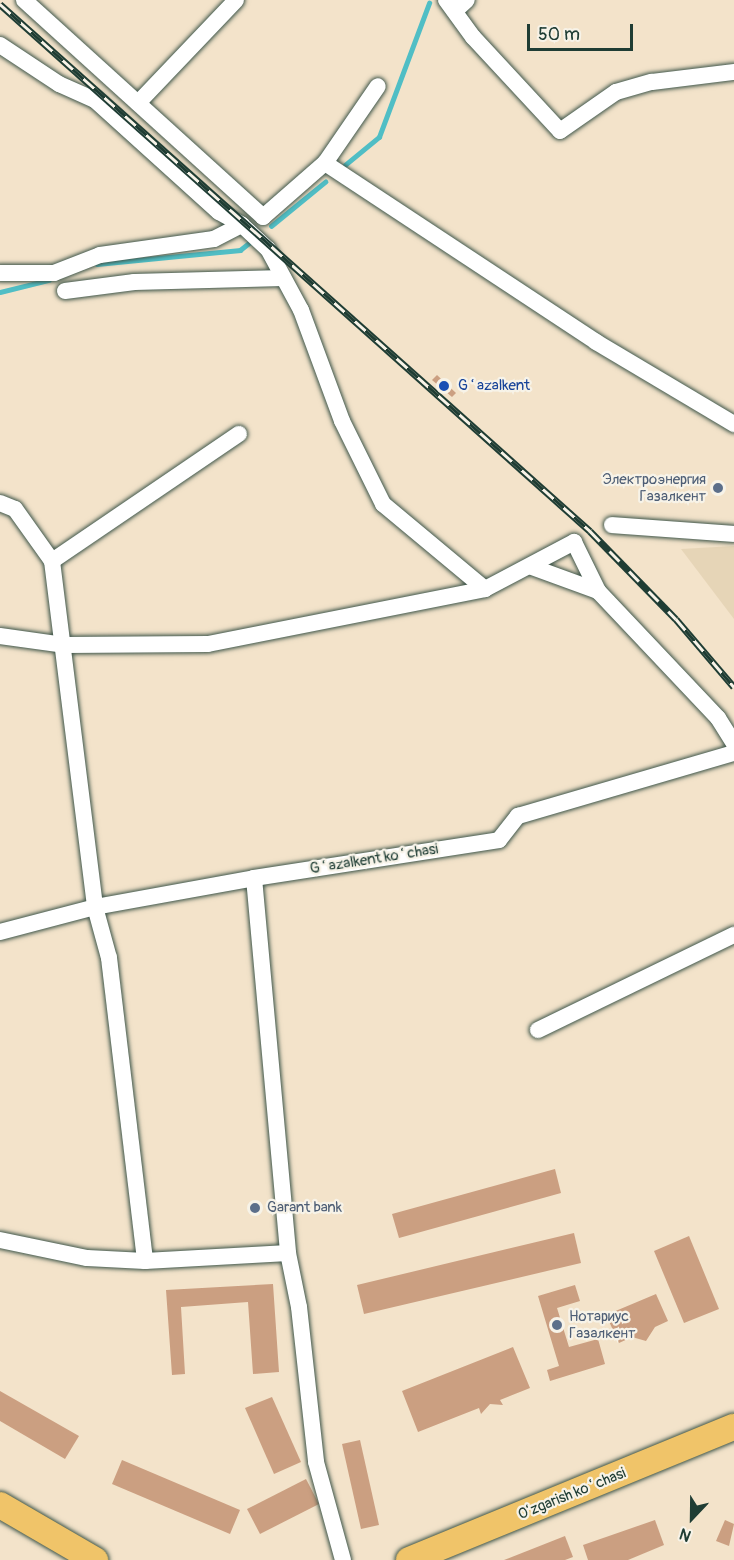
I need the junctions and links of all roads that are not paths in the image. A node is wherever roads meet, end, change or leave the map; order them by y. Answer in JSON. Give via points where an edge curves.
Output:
{"nodes":[{"id":1,"x":24,"y":0,"type":"edge"},
{"id":2,"x":236,"y":0,"type":"edge"},
{"id":3,"x":456,"y":4,"type":"edge"},
{"id":4,"x":0,"y":45,"type":"edge"},
{"id":5,"x":734,"y":72,"type":"edge"},
{"id":6,"x":378,"y":86,"type":"dead end"},
{"id":7,"x":138,"y":103,"type":"junction"},
{"id":8,"x":325,"y":163,"type":"junction"},
{"id":9,"x":242,"y":225,"type":"junction"},
{"id":10,"x":0,"y":273,"type":"edge"},
{"id":11,"x":283,"y":278,"type":"junction"},
{"id":12,"x":65,"y":291,"type":"dead end"},
{"id":13,"x":734,"y":424,"type":"edge"},
{"id":14,"x":239,"y":434,"type":"dead end"},
{"id":15,"x":0,"y":504,"type":"edge"},
{"id":16,"x":612,"y":525,"type":"dead end"},
{"id":17,"x":734,"y":534,"type":"edge"},
{"id":18,"x":52,"y":561,"type":"junction"},
{"id":19,"x":532,"y":567,"type":"junction"},
{"id":20,"x":485,"y":589,"type":"junction"},
{"id":21,"x":598,"y":591,"type":"junction"},
{"id":22,"x":0,"y":636,"type":"edge"},
{"id":23,"x":65,"y":645,"type":"junction"},
{"id":24,"x":734,"y":744,"type":"edge"},
{"id":25,"x":734,"y":753,"type":"edge"},
{"id":26,"x":254,"y":878,"type":"junction"},
{"id":27,"x":95,"y":907,"type":"junction"},
{"id":28,"x":0,"y":932,"type":"edge"},
{"id":29,"x":734,"y":935,"type":"edge"},
{"id":30,"x":538,"y":1030,"type":"dead end"},
{"id":31,"x":0,"y":1240,"type":"edge"},
{"id":32,"x":288,"y":1252,"type":"junction"},
{"id":33,"x":145,"y":1261,"type":"junction"},
{"id":34,"x":734,"y":1428,"type":"edge"},
{"id":35,"x":734,"y":1442,"type":"edge"},
{"id":36,"x":0,"y":1505,"type":"edge"},
{"id":37,"x":0,"y":1516,"type":"edge"},
{"id":38,"x":75,"y":1560,"type":"edge"},
{"id":39,"x":95,"y":1560,"type":"edge"},
{"id":40,"x":343,"y":1560,"type":"edge"},
{"id":41,"x":409,"y":1560,"type":"edge"},
{"id":42,"x":447,"y":1560,"type":"edge"}],
"edges":[{"from":1,"to":7,"type":"street"},
{"from":2,"to":7,"type":"street"},
{"from":3,"to":5,"type":"street","via":[[472,37],[560,131],[616,92],[652,81]]},
{"from":4,"to":9,"type":"street","via":[[59,84],[95,100],[219,212]]},
{"from":6,"to":8,"type":"street"},
{"from":7,"to":8,"type":"street","via":[[263,217]]},
{"from":8,"to":13,"type":"street","via":[[596,342]]},
{"from":9,"to":10,"type":"street","via":[[214,239],[100,255],[54,273]]},
{"from":9,"to":11,"type":"street","via":[[268,249]]},
{"from":11,"to":12,"type":"street","via":[[134,282]]},
{"from":11,"to":20,"type":"street","via":[[301,310],[342,421],[383,504]]},
{"from":14,"to":18,"type":"street"},
{"from":15,"to":18,"type":"street","via":[[15,509]]},
{"from":16,"to":17,"type":"street","via":[[711,536]]},
{"from":18,"to":23,"type":"street"},
{"from":19,"to":20,"type":"street"},
{"from":19,"to":21,"type":"street"},
{"from":19,"to":21,"type":"street","via":[[574,542]]},
{"from":20,"to":23,"type":"street","via":[[208,644]]},
{"from":21,"to":24,"type":"street","via":[[718,718]]},
{"from":22,"to":23,"type":"street"},
{"from":23,"to":27,"type":"street"},
{"from":25,"to":26,"type":"street","name":"Gʻazalkent koʻchasi","via":[[518,816],[499,840]]},
{"from":26,"to":27,"type":"street","name":"Gʻazalkent koʻchasi"},
{"from":26,"to":32,"type":"street"},
{"from":27,"to":28,"type":"street","name":"Gʻazalkent koʻchasi"},
{"from":27,"to":33,"type":"street","via":[[109,958]]},
{"from":29,"to":30,"type":"street"},
{"from":31,"to":33,"type":"street","via":[[87,1258]]},
{"from":32,"to":33,"type":"street"},
{"from":32,"to":40,"type":"street","via":[[299,1307],[316,1462]]},
{"from":34,"to":41,"type":"main road","name":"Oʻzgarish koʻchasi"},
{"from":35,"to":42,"type":"main road","name":"Oʻzgarish koʻchasi"},
{"from":36,"to":39,"type":"main road"},
{"from":37,"to":38,"type":"main road"}]}
